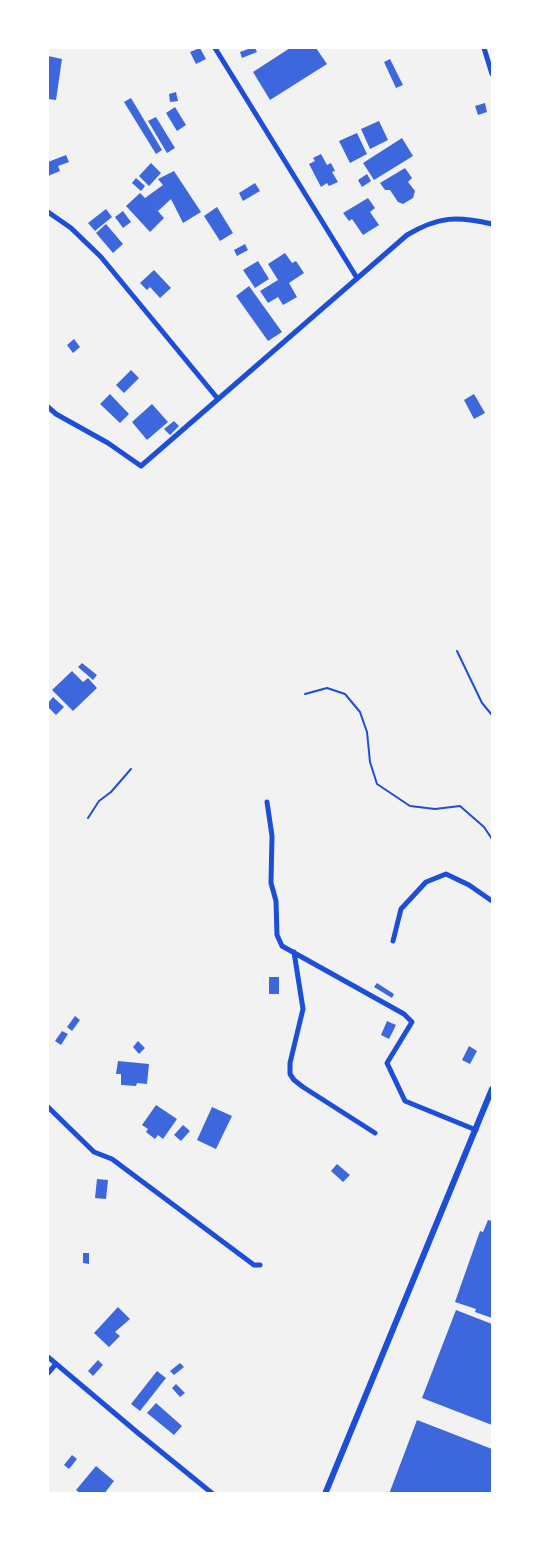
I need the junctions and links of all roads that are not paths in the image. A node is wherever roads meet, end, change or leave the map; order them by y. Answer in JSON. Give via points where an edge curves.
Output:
{"nodes":[{"id":1,"x":215,"y":48,"type":"edge"},
{"id":2,"x":484,"y":48,"type":"edge"},
{"id":3,"x":492,"y":74,"type":"edge"},
{"id":4,"x":48,"y":212,"type":"edge"},
{"id":5,"x":492,"y":224,"type":"edge"},
{"id":6,"x":357,"y":278,"type":"junction"},
{"id":7,"x":218,"y":399,"type":"junction"},
{"id":8,"x":48,"y":407,"type":"edge"},
{"id":9,"x":267,"y":802,"type":"dead end"},
{"id":10,"x":492,"y":901,"type":"edge"},
{"id":11,"x":393,"y":941,"type":"dead end"},
{"id":12,"x":294,"y":952,"type":"junction"},
{"id":13,"x":492,"y":1089,"type":"edge"},
{"id":14,"x":48,"y":1107,"type":"edge"},
{"id":15,"x":476,"y":1130,"type":"junction"},
{"id":16,"x":375,"y":1133,"type":"dead end"},
{"id":17,"x":260,"y":1265,"type":"dead end"},
{"id":18,"x":48,"y":1357,"type":"edge"},
{"id":19,"x":56,"y":1364,"type":"junction"},
{"id":20,"x":48,"y":1373,"type":"edge"},
{"id":21,"x":213,"y":1494,"type":"edge"},
{"id":22,"x":326,"y":1494,"type":"edge"}],
"edges":[{"from":1,"to":6,"type":"street"},
{"from":2,"to":3,"type":"street"},
{"from":4,"to":7,"type":"street","via":[[71,228],[100,257]]},
{"from":5,"to":6,"type":"street","via":[[448,218],[425,224],[407,235]]},
{"from":6,"to":7,"type":"street"},
{"from":7,"to":8,"type":"street","via":[[142,466]]},
{"from":9,"to":12,"type":"street","via":[[277,935],[282,946]]},
{"from":10,"to":11,"type":"street","via":[[470,885],[446,874],[426,882],[401,909]]},
{"from":12,"to":15,"type":"street","via":[[404,1014],[412,1022],[387,1063],[405,1101]]},
{"from":12,"to":16,"type":"street","via":[[303,1009],[290,1074],[294,1080]]},
{"from":13,"to":15,"type":"street"},
{"from":14,"to":17,"type":"street","via":[[94,1152],[112,1159],[254,1264]]},
{"from":15,"to":22,"type":"street"},
{"from":18,"to":19,"type":"street"},
{"from":19,"to":20,"type":"street"},
{"from":19,"to":21,"type":"street"}]}
